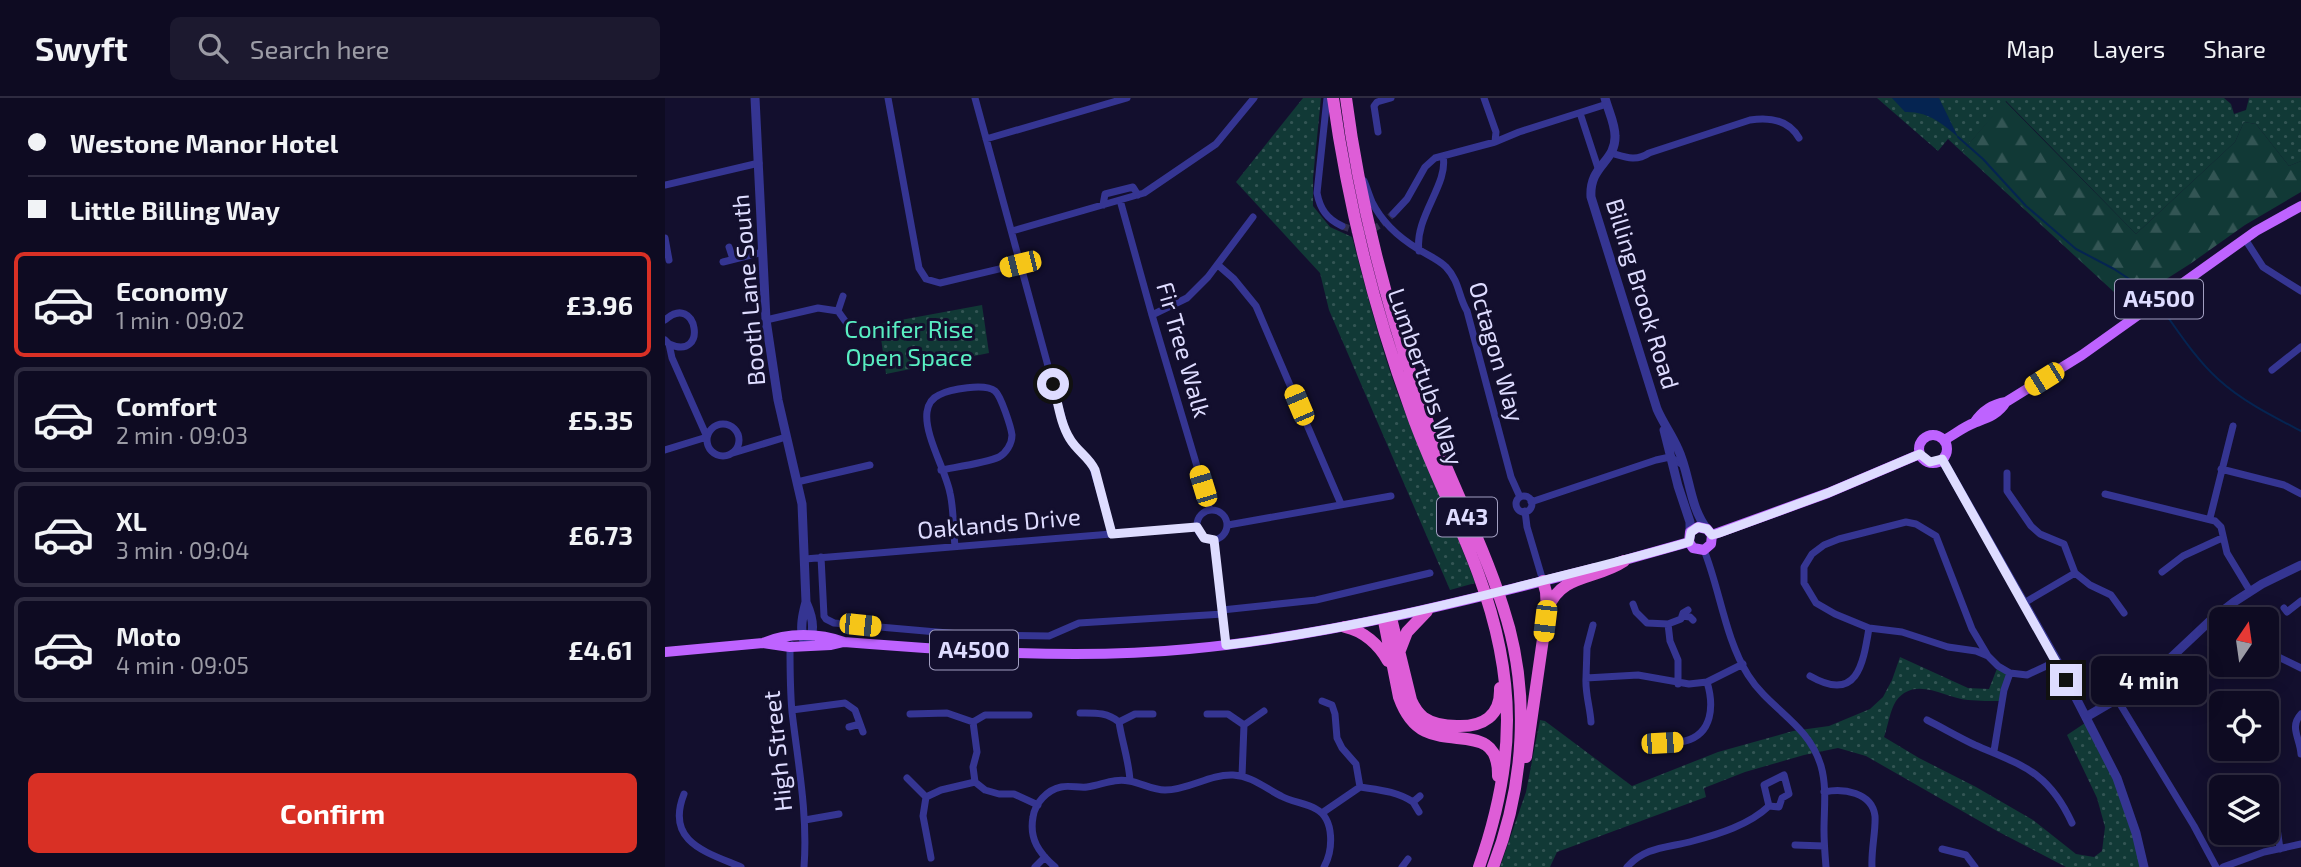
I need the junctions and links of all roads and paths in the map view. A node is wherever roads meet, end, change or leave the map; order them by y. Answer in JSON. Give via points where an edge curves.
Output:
{"nodes":[{"id":1,"x":755,"y":98,"type":"edge"},
{"id":2,"x":888,"y":98,"type":"edge"},
{"id":3,"x":975,"y":98,"type":"edge"},
{"id":4,"x":1127,"y":98,"type":"edge"},
{"id":5,"x":1254,"y":98,"type":"edge"},
{"id":6,"x":1327,"y":98,"type":"edge"},
{"id":7,"x":1333,"y":98,"type":"edge"},
{"id":8,"x":1346,"y":98,"type":"edge"},
{"id":9,"x":1391,"y":98,"type":"edge"},
{"id":10,"x":1484,"y":98,"type":"edge"},
{"id":11,"x":1606,"y":101,"type":"edge"},
{"id":12,"x":1580,"y":113,"type":"junction"},
{"id":13,"x":1378,"y":132,"type":"dead end"},
{"id":14,"x":1799,"y":138,"type":"dead end"},
{"id":15,"x":986,"y":139,"type":"junction"},
{"id":16,"x":1495,"y":142,"type":"junction"},
{"id":17,"x":1611,"y":153,"type":"junction"},
{"id":18,"x":1443,"y":156,"type":"junction"},
{"id":19,"x":759,"y":163,"type":"junction"},
{"id":20,"x":1598,"y":168,"type":"junction"},
{"id":21,"x":1358,"y":172,"type":"junction"},
{"id":22,"x":665,"y":185,"type":"edge"},
{"id":23,"x":1138,"y":195,"type":"junction"},
{"id":24,"x":1121,"y":200,"type":"junction"},
{"id":25,"x":1103,"y":205,"type":"junction"},
{"id":26,"x":2301,"y":206,"type":"edge"},
{"id":27,"x":1393,"y":214,"type":"tunnel mouth"},
{"id":28,"x":1253,"y":217,"type":"dead end"},
{"id":29,"x":1342,"y":226,"type":"tunnel mouth"},
{"id":30,"x":1012,"y":231,"type":"junction"},
{"id":31,"x":1419,"y":231,"type":"junction"},
{"id":32,"x":665,"y":237,"type":"edge"},
{"id":33,"x":1400,"y":237,"type":"junction"},
{"id":34,"x":2245,"y":239,"type":"junction"},
{"id":35,"x":729,"y":247,"type":"dead end"},
{"id":36,"x":1419,"y":251,"type":"junction"},
{"id":37,"x":763,"y":252,"type":"junction"},
{"id":38,"x":733,"y":259,"type":"junction"},
{"id":39,"x":669,"y":260,"type":"dead end"},
{"id":40,"x":723,"y":262,"type":"dead end"},
{"id":41,"x":1020,"y":264,"type":"junction"},
{"id":42,"x":1218,"y":265,"type":"junction"},
{"id":43,"x":2301,"y":291,"type":"edge"},
{"id":44,"x":843,"y":296,"type":"dead end"},
{"id":45,"x":838,"y":311,"type":"junction"},
{"id":46,"x":1152,"y":315,"type":"junction"},
{"id":47,"x":665,"y":320,"type":"edge"},
{"id":48,"x":766,"y":320,"type":"junction"},
{"id":49,"x":848,"y":326,"type":"dead end"},
{"id":50,"x":667,"y":342,"type":"edge"},
{"id":51,"x":2301,"y":346,"type":"edge"},
{"id":52,"x":2272,"y":370,"type":"dead end"},
{"id":53,"x":1663,"y":425,"type":"junction"},
{"id":54,"x":2232,"y":426,"type":"dead end"},
{"id":55,"x":707,"y":437,"type":"junction"},
{"id":56,"x":786,"y":437,"type":"junction"},
{"id":57,"x":1944,"y":440,"type":"junction"},
{"id":58,"x":665,"y":450,"type":"edge"},
{"id":59,"x":733,"y":453,"type":"junction"},
{"id":60,"x":1920,"y":454,"type":"junction"},
{"id":61,"x":1670,"y":457,"type":"junction"},
{"id":62,"x":1942,"y":459,"type":"junction"},
{"id":63,"x":1683,"y":464,"type":"junction"},
{"id":64,"x":870,"y":465,"type":"dead end"},
{"id":65,"x":2221,"y":469,"type":"junction"},
{"id":66,"x":941,"y":470,"type":"junction"},
{"id":67,"x":2007,"y":473,"type":"dead end"},
{"id":68,"x":797,"y":482,"type":"junction"},
{"id":69,"x":2105,"y":494,"type":"dead end"},
{"id":70,"x":2301,"y":494,"type":"edge"},
{"id":71,"x":1391,"y":496,"type":"dead end"},
{"id":72,"x":1520,"y":497,"type":"junction"},
{"id":73,"x":1531,"y":502,"type":"junction"},
{"id":74,"x":1341,"y":504,"type":"junction"},
{"id":75,"x":1210,"y":510,"type":"junction"},
{"id":76,"x":1525,"y":511,"type":"junction"},
{"id":77,"x":2210,"y":518,"type":"junction"},
{"id":78,"x":1228,"y":525,"type":"junction"},
{"id":79,"x":1197,"y":527,"type":"junction"},
{"id":80,"x":1709,"y":532,"type":"junction"},
{"id":81,"x":1112,"y":534,"type":"junction"},
{"id":82,"x":1690,"y":537,"type":"junction"},
{"id":83,"x":2223,"y":538,"type":"junction"},
{"id":84,"x":1214,"y":540,"type":"junction"},
{"id":85,"x":955,"y":547,"type":"junction"},
{"id":86,"x":1704,"y":550,"type":"junction"},
{"id":87,"x":821,"y":558,"type":"junction"},
{"id":88,"x":805,"y":559,"type":"junction"},
{"id":89,"x":1624,"y":561,"type":"junction"},
{"id":90,"x":2301,"y":565,"type":"edge"},
{"id":91,"x":2162,"y":572,"type":"dead end"},
{"id":92,"x":1430,"y":573,"type":"dead end"},
{"id":93,"x":2075,"y":573,"type":"junction"},
{"id":94,"x":1543,"y":581,"type":"junction"},
{"id":95,"x":2250,"y":591,"type":"junction"},
{"id":96,"x":2301,"y":601,"type":"edge"},
{"id":97,"x":2024,"y":603,"type":"junction"},
{"id":98,"x":1633,"y":604,"type":"dead end"},
{"id":99,"x":2229,"y":607,"type":"edge"},
{"id":100,"x":2284,"y":608,"type":"dead end"},
{"id":101,"x":1427,"y":611,"type":"junction"},
{"id":102,"x":1546,"y":611,"type":"junction"},
{"id":103,"x":1222,"y":612,"type":"junction"},
{"id":104,"x":2124,"y":613,"type":"dead end"},
{"id":105,"x":1388,"y":619,"type":"junction"},
{"id":106,"x":1693,"y":620,"type":"dead end"},
{"id":107,"x":2209,"y":623,"type":"edge"},
{"id":108,"x":1668,"y":624,"type":"junction"},
{"id":109,"x":1593,"y":625,"type":"dead end"},
{"id":110,"x":1345,"y":627,"type":"junction"},
{"id":111,"x":1869,"y":628,"type":"junction"},
{"id":112,"x":1496,"y":629,"type":"junction"},
{"id":113,"x":806,"y":639,"type":"junction"},
{"id":114,"x":763,"y":643,"type":"junction"},
{"id":115,"x":1226,"y":645,"type":"junction"},
{"id":116,"x":790,"y":647,"type":"junction"},
{"id":117,"x":665,"y":652,"type":"edge"},
{"id":118,"x":1400,"y":653,"type":"junction"},
{"id":119,"x":1989,"y":656,"type":"junction"},
{"id":120,"x":2279,"y":657,"type":"edge"},
{"id":121,"x":2057,"y":661,"type":"junction"},
{"id":122,"x":1743,"y":664,"type":"junction"},
{"id":123,"x":2301,"y":668,"type":"edge"},
{"id":124,"x":1393,"y":671,"type":"junction"},
{"id":125,"x":2010,"y":673,"type":"junction"},
{"id":126,"x":1810,"y":676,"type":"dead end"},
{"id":127,"x":1586,"y":678,"type":"junction"},
{"id":128,"x":1707,"y":682,"type":"junction"},
{"id":129,"x":1678,"y":684,"type":"junction"},
{"id":130,"x":1336,"y":697,"type":"dead end"},
{"id":131,"x":2117,"y":699,"type":"junction"},
{"id":132,"x":1322,"y":701,"type":"dead end"},
{"id":133,"x":927,"y":704,"type":"dead end"},
{"id":134,"x":1007,"y":705,"type":"dead end"},
{"id":135,"x":1332,"y":705,"type":"junction"},
{"id":136,"x":792,"y":710,"type":"junction"},
{"id":137,"x":1264,"y":711,"type":"dead end"},
{"id":138,"x":1080,"y":713,"type":"dead end"},
{"id":139,"x":910,"y":714,"type":"dead end"},
{"id":140,"x":926,"y":714,"type":"junction"},
{"id":141,"x":1153,"y":714,"type":"dead end"},
{"id":142,"x":1207,"y":714,"type":"dead end"},
{"id":143,"x":2301,"y":714,"type":"edge"},
{"id":144,"x":1029,"y":715,"type":"dead end"},
{"id":145,"x":1006,"y":716,"type":"junction"},
{"id":146,"x":2086,"y":717,"type":"junction"},
{"id":147,"x":1927,"y":720,"type":"dead end"},
{"id":148,"x":972,"y":722,"type":"junction"},
{"id":149,"x":1119,"y":723,"type":"junction"},
{"id":150,"x":1591,"y":723,"type":"dead end"},
{"id":151,"x":1244,"y":725,"type":"junction"},
{"id":152,"x":849,"y":727,"type":"dead end"},
{"id":153,"x":1645,"y":744,"type":"dead end"},
{"id":154,"x":1994,"y":751,"type":"junction"},
{"id":155,"x":2301,"y":754,"type":"edge"},
{"id":156,"x":1242,"y":776,"type":"junction"},
{"id":157,"x":907,"y":778,"type":"dead end"},
{"id":158,"x":1130,"y":781,"type":"junction"},
{"id":159,"x":975,"y":782,"type":"junction"},
{"id":160,"x":1360,"y":787,"type":"junction"},
{"id":161,"x":1824,"y":792,"type":"junction"},
{"id":162,"x":684,"y":794,"type":"dead end"},
{"id":163,"x":1420,"y":796,"type":"dead end"},
{"id":164,"x":926,"y":797,"type":"junction"},
{"id":165,"x":1413,"y":802,"type":"junction"},
{"id":166,"x":1038,"y":805,"type":"junction"},
{"id":167,"x":1769,"y":806,"type":"junction"},
{"id":168,"x":1419,"y":812,"type":"dead end"},
{"id":169,"x":1322,"y":813,"type":"junction"},
{"id":170,"x":839,"y":814,"type":"dead end"},
{"id":171,"x":1503,"y":816,"type":"junction"},
{"id":172,"x":805,"y":820,"type":"junction"},
{"id":173,"x":2072,"y":823,"type":"dead end"},
{"id":174,"x":2279,"y":842,"type":"edge"},
{"id":175,"x":928,"y":844,"type":"junction"},
{"id":176,"x":2301,"y":844,"type":"edge"},
{"id":177,"x":1795,"y":845,"type":"dead end"},
{"id":178,"x":919,"y":846,"type":"dead end"},
{"id":179,"x":1824,"y":846,"type":"junction"},
{"id":180,"x":1942,"y":849,"type":"dead end"},
{"id":181,"x":2280,"y":849,"type":"junction"},
{"id":182,"x":1045,"y":857,"type":"junction"},
{"id":183,"x":931,"y":858,"type":"dead end"},
{"id":184,"x":1408,"y":859,"type":"dead end"},
{"id":185,"x":741,"y":867,"type":"edge"},
{"id":186,"x":804,"y":867,"type":"edge"},
{"id":187,"x":1035,"y":867,"type":"edge"},
{"id":188,"x":1055,"y":867,"type":"edge"},
{"id":189,"x":1324,"y":867,"type":"edge"},
{"id":190,"x":1402,"y":867,"type":"edge"},
{"id":191,"x":1479,"y":867,"type":"edge"},
{"id":192,"x":1493,"y":867,"type":"edge"},
{"id":193,"x":1627,"y":867,"type":"edge"},
{"id":194,"x":1826,"y":867,"type":"edge"},
{"id":195,"x":1872,"y":867,"type":"edge"},
{"id":196,"x":1975,"y":867,"type":"edge"},
{"id":197,"x":2144,"y":867,"type":"edge"},
{"id":198,"x":2216,"y":867,"type":"edge"},
{"id":199,"x":2223,"y":867,"type":"edge"}],
"edges":[{"from":1,"to":19,"type":"street","name":"Booth Lane South"},
{"from":2,"to":41,"type":"street","via":[[919,268],[926,279],[940,283]]},
{"from":3,"to":15,"type":"street"},
{"from":4,"to":15,"type":"street"},
{"from":5,"to":23,"type":"street","via":[[1216,144]]},
{"from":6,"to":29,"type":"street","via":[[1317,193],[1325,214]]},
{"from":7,"to":112,"type":"highway","name":"Lumbertubs Way","number":"A43","via":[[1350,200],[1379,314],[1411,413],[1478,572]]},
{"from":8,"to":21,"type":"highway","name":"Lumbertubs Way","number":"A43"},
{"from":9,"to":13,"type":"street","via":[[1374,106]]},
{"from":10,"to":16,"type":"street"},
{"from":11,"to":12,"type":"street"},
{"from":11,"to":17,"type":"street","via":[[1615,137]]},
{"from":12,"to":16,"type":"street"},
{"from":12,"to":20,"type":"street"},
{"from":14,"to":17,"type":"street","via":[[1783,122],[1768,117],[1633,159]]},
{"from":15,"to":30,"type":"street"},
{"from":16,"to":18,"type":"street"},
{"from":17,"to":20,"type":"street","name":"Billing Brook Road"},
{"from":18,"to":27,"type":"street","via":[[1425,167]]},
{"from":18,"to":31,"type":"street","via":[[1442,173]]},
{"from":19,"to":22,"type":"street"},
{"from":19,"to":37,"type":"street","name":"Booth Lane South"},
{"from":20,"to":53,"type":"street","name":"Billing Brook Road","via":[[1591,197]]},
{"from":21,"to":33,"type":"street","name":"Octagon Way","via":[[1381,218]]},
{"from":21,"to":171,"type":"highway","name":"Lumbertubs Way","number":"A43","via":[[1386,294],[1419,397],[1510,632],[1520,735],[1515,790]]},
{"from":23,"to":24,"type":"street"},
{"from":23,"to":25,"type":"street","via":[[1133,187],[1105,194]]},
{"from":24,"to":25,"type":"street"},
{"from":24,"to":46,"type":"street","name":"Fir Tree Walk"},
{"from":25,"to":30,"type":"street"},
{"from":26,"to":34,"type":"main road","number":"A4500"},
{"from":28,"to":42,"type":"street"},
{"from":30,"to":41,"type":"street"},
{"from":31,"to":33,"type":"street"},
{"from":31,"to":36,"type":"street"},
{"from":32,"to":39,"type":"street"},
{"from":33,"to":36,"type":"street","name":"Octagon Way"},
{"from":34,"to":43,"type":"street","via":[[2271,273]]},
{"from":34,"to":57,"type":"main road","number":"A4500","via":[[2082,355],[2006,402],[2001,410]]},
{"from":35,"to":38,"type":"street"},
{"from":36,"to":72,"type":"street","name":"Octagon Way","via":[[1445,266],[1458,285]]},
{"from":37,"to":38,"type":"street"},
{"from":37,"to":48,"type":"street","name":"Booth Lane South"},
{"from":38,"to":40,"type":"street"},
{"from":41,"to":81,"type":"street","via":[[1066,432],[1095,470]]},
{"from":42,"to":46,"type":"street","via":[[1187,298]]},
{"from":42,"to":74,"type":"street","via":[[1257,306]]},
{"from":44,"to":45,"type":"street"},
{"from":45,"to":48,"type":"street","via":[[818,308]]},
{"from":45,"to":49,"type":"street"},
{"from":46,"to":75,"type":"street","name":"Fir Tree Walk"},
{"from":47,"to":50,"type":"street","via":[[680,314],[695,328],[688,344],[677,348]]},
{"from":48,"to":56,"type":"street","name":"Booth Lane South"},
{"from":50,"to":55,"type":"street"},
{"from":51,"to":52,"type":"street"},
{"from":53,"to":61,"type":"street","name":"Billing Brook Road"},
{"from":53,"to":63,"type":"street","name":"Billing Brook Road"},
{"from":54,"to":65,"type":"street"},
{"from":55,"to":58,"type":"street"},
{"from":55,"to":59,"type":"street","via":[[714,454]]},
{"from":55,"to":59,"type":"street","via":[[712,428],[723,424],[733,428],[739,436]]},
{"from":56,"to":59,"type":"street"},
{"from":56,"to":68,"type":"street","name":"Booth Lane South"},
{"from":57,"to":60,"type":"main road","via":[[1926,436]]},
{"from":57,"to":62,"type":"main road","via":[[1947,450]]},
{"from":60,"to":62,"type":"main road","via":[[1930,462]]},
{"from":60,"to":80,"type":"main road","via":[[1828,493]]},
{"from":61,"to":63,"type":"street"},
{"from":61,"to":73,"type":"street"},
{"from":61,"to":82,"type":"street","name":"Billing Brook Road","via":[[1690,522]]},
{"from":62,"to":97,"type":"street"},
{"from":63,"to":80,"type":"street","name":"Billing Brook Road","via":[[1700,519]]},
{"from":64,"to":68,"type":"street"},
{"from":65,"to":70,"type":"street","via":[[2284,485]]},
{"from":65,"to":77,"type":"street"},
{"from":66,"to":66,"type":"street","via":[[927,416],[931,401],[939,395],[983,386],[994,390],[1012,436],[1009,448],[998,457]]},
{"from":66,"to":85,"type":"street","via":[[950,492]]},
{"from":67,"to":93,"type":"street","via":[[2011,499],[2040,534],[2064,544]]},
{"from":68,"to":88,"type":"street","name":"Booth Lane South"},
{"from":69,"to":77,"type":"street"},
{"from":71,"to":74,"type":"street"},
{"from":72,"to":73,"type":"street"},
{"from":72,"to":76,"type":"street","via":[[1516,506]]},
{"from":73,"to":76,"type":"street"},
{"from":74,"to":78,"type":"street"},
{"from":75,"to":78,"type":"street","via":[[1220,512]]},
{"from":75,"to":79,"type":"street","via":[[1200,516]]},
{"from":76,"to":94,"type":"street"},
{"from":77,"to":83,"type":"street","via":[[2221,527]]},
{"from":78,"to":84,"type":"street","via":[[1225,534]]},
{"from":79,"to":81,"type":"street","name":"Oaklands Drive"},
{"from":79,"to":84,"type":"street","via":[[1204,538]]},
{"from":80,"to":82,"type":"main road","via":[[1698,527]]},
{"from":80,"to":86,"type":"main road","via":[[1711,544]]},
{"from":81,"to":85,"type":"street","name":"Oaklands Drive"},
{"from":82,"to":86,"type":"main road","via":[[1693,548]]},
{"from":82,"to":89,"type":"main road","number":"A4500"},
{"from":83,"to":91,"type":"street","via":[[2183,556]]},
{"from":83,"to":95,"type":"street","via":[[2227,554]]},
{"from":84,"to":103,"type":"street"},
{"from":85,"to":87,"type":"street","name":"Oaklands Drive"},
{"from":86,"to":122,"type":"street"},
{"from":87,"to":88,"type":"street","name":"Oaklands Drive"},
{"from":87,"to":103,"type":"street","via":[[824,615],[834,623],[971,635],[1049,636],[1079,623]]},
{"from":88,"to":113,"type":"street","name":"Booth Lane South"},
{"from":89,"to":94,"type":"main road","number":"A4500"},
{"from":89,"to":102,"type":"highway","via":[[1561,587]]},
{"from":90,"to":95,"type":"street"},
{"from":92,"to":103,"type":"street","via":[[1315,600]]},
{"from":93,"to":97,"type":"street"},
{"from":93,"to":104,"type":"street","via":[[2111,595]]},
{"from":94,"to":101,"type":"main road","number":"A4500"},
{"from":94,"to":102,"type":"highway"},
{"from":95,"to":99,"type":"street"},
{"from":96,"to":100,"type":"street","via":[[2287,612]]},
{"from":97,"to":121,"type":"street"},
{"from":98,"to":108,"type":"street","via":[[1647,623]]},
{"from":101,"to":105,"type":"main road","number":"A4500"},
{"from":101,"to":118,"type":"highway","via":[[1407,632]]},
{"from":102,"to":171,"type":"highway","via":[[1522,780]]},
{"from":103,"to":115,"type":"street"},
{"from":105,"to":110,"type":"main road","number":"A4500"},
{"from":105,"to":118,"type":"highway"},
{"from":105,"to":124,"type":"highway"},
{"from":106,"to":108,"type":"street","via":[[1685,613]]},
{"from":107,"to":131,"type":"street","via":[[2150,679]]},
{"from":108,"to":129,"type":"street","via":[[1678,660]]},
{"from":109,"to":127,"type":"street"},
{"from":110,"to":115,"type":"main road","number":"A4500"},
{"from":110,"to":124,"type":"highway","via":[[1379,647]]},
{"from":111,"to":119,"type":"street","via":[[1902,632]]},
{"from":111,"to":119,"type":"street","via":[[1816,603],[1804,583],[1804,567],[1812,554],[1831,542],[1906,522],[1916,524],[1936,537],[1972,629]]},
{"from":111,"to":126,"type":"street","via":[[1862,668],[1855,678],[1837,685]]},
{"from":112,"to":118,"type":"highway","via":[[1500,702],[1482,724],[1446,726],[1424,718],[1411,700]]},
{"from":112,"to":171,"type":"highway","name":"Lumbertubs Way","number":"A43","via":[[1508,708]]},
{"from":113,"to":114,"type":"main road","number":"A4500","via":[[773,638]]},
{"from":113,"to":115,"type":"main road","number":"A4500","via":[[831,645],[844,642],[1063,654]]},
{"from":113,"to":116,"type":"main road","number":"A4500"},
{"from":114,"to":116,"type":"main road","number":"A4500"},
{"from":114,"to":117,"type":"main road","number":"A4500"},
{"from":116,"to":136,"type":"street","name":"High Street"},
{"from":119,"to":125,"type":"street"},
{"from":120,"to":123,"type":"street"},
{"from":121,"to":125,"type":"street","via":[[2027,675]]},
{"from":121,"to":146,"type":"street"},
{"from":122,"to":128,"type":"street"},
{"from":122,"to":161,"type":"street","via":[[1756,685],[1806,736],[1821,768]]},
{"from":124,"to":171,"type":"highway","via":[[1403,708],[1412,722],[1442,736],[1476,740],[1495,755],[1498,781],[1494,799]]},
{"from":125,"to":154,"type":"street"},
{"from":127,"to":129,"type":"street","via":[[1638,675]]},
{"from":127,"to":150,"type":"street"},
{"from":128,"to":129,"type":"street"},
{"from":128,"to":153,"type":"street","via":[[1712,711],[1701,732],[1686,741]]},
{"from":130,"to":135,"type":"street"},
{"from":131,"to":146,"type":"street"},
{"from":131,"to":198,"type":"street"},
{"from":132,"to":135,"type":"street"},
{"from":133,"to":140,"type":"street"},
{"from":134,"to":145,"type":"street"},
{"from":135,"to":160,"type":"street","via":[[1337,737],[1356,764]]},
{"from":136,"to":152,"type":"street","via":[[845,702],[855,710],[861,728]]},
{"from":136,"to":172,"type":"street","name":"High Street"},
{"from":137,"to":151,"type":"street"},
{"from":138,"to":149,"type":"street","via":[[1112,716]]},
{"from":139,"to":140,"type":"street"},
{"from":140,"to":148,"type":"street","via":[[947,713]]},
{"from":141,"to":149,"type":"street","via":[[1135,714]]},
{"from":142,"to":151,"type":"street","via":[[1228,714]]},
{"from":143,"to":155,"type":"street","via":[[2294,727]]},
{"from":144,"to":145,"type":"street"},
{"from":145,"to":148,"type":"street","via":[[985,715]]},
{"from":146,"to":197,"type":"street","via":[[2117,778]]},
{"from":147,"to":154,"type":"street"},
{"from":148,"to":159,"type":"street"},
{"from":149,"to":158,"type":"street"},
{"from":151,"to":156,"type":"street"},
{"from":154,"to":173,"type":"street","via":[[2040,776],[2054,790]]},
{"from":156,"to":158,"type":"street","via":[[1220,775],[1168,790]]},
{"from":156,"to":169,"type":"street"},
{"from":157,"to":164,"type":"street"},
{"from":158,"to":166,"type":"street","via":[[1061,787]]},
{"from":159,"to":164,"type":"street"},
{"from":159,"to":166,"type":"street","via":[[985,790],[1014,794]]},
{"from":160,"to":165,"type":"street","via":[[1387,790]]},
{"from":160,"to":169,"type":"street"},
{"from":161,"to":179,"type":"street"},
{"from":161,"to":195,"type":"street","via":[[1857,794],[1872,807]]},
{"from":162,"to":185,"type":"street","via":[[677,815],[681,836]]},
{"from":163,"to":165,"type":"street"},
{"from":164,"to":175,"type":"street","via":[[923,816]]},
{"from":165,"to":168,"type":"street"},
{"from":166,"to":182,"type":"street","via":[[1031,831]]},
{"from":167,"to":167,"type":"street","via":[[1764,785],[1784,775],[1789,794],[1779,807]]},
{"from":167,"to":193,"type":"street","via":[[1718,833],[1651,849]]},
{"from":169,"to":189,"type":"street","via":[[1331,837]]},
{"from":170,"to":172,"type":"street"},
{"from":171,"to":191,"type":"highway","name":"Lumbertubs Way","number":"A43"},
{"from":171,"to":192,"type":"highway","name":"Lumbertubs Way","number":"A43"},
{"from":172,"to":186,"type":"street","name":"High Street"},
{"from":174,"to":181,"type":"street"},
{"from":175,"to":178,"type":"street"},
{"from":175,"to":183,"type":"street"},
{"from":176,"to":181,"type":"street"},
{"from":177,"to":179,"type":"street"},
{"from":179,"to":194,"type":"street"},
{"from":180,"to":196,"type":"street","via":[[1966,855]]},
{"from":181,"to":199,"type":"street"},
{"from":182,"to":187,"type":"street"},
{"from":182,"to":188,"type":"street"},
{"from":184,"to":190,"type":"street"}]}
